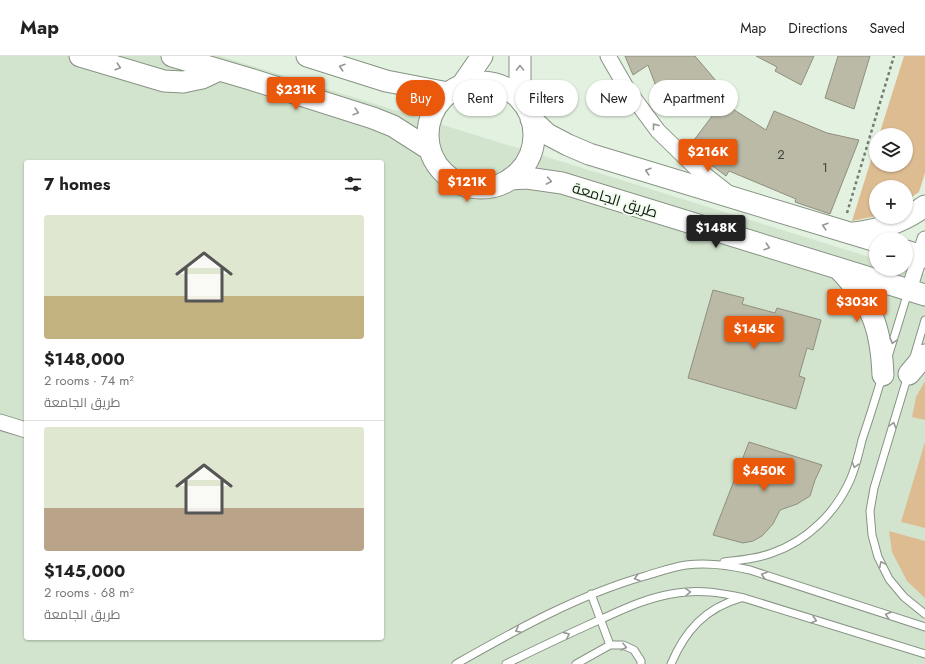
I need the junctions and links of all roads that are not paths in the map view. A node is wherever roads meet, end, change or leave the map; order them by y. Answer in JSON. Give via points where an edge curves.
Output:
{"nodes":[{"id":1,"x":80,"y":56,"type":"edge"},
{"id":2,"x":172,"y":56,"type":"edge"},
{"id":3,"x":307,"y":56,"type":"edge"},
{"id":4,"x":482,"y":56,"type":"edge"},
{"id":5,"x":520,"y":56,"type":"edge"},
{"id":6,"x":608,"y":56,"type":"edge"},
{"id":7,"x":219,"y":70,"type":"junction"},
{"id":8,"x":462,"y":80,"type":"edge"},
{"id":9,"x":520,"y":80,"type":"edge"},
{"id":10,"x":453,"y":89,"type":"edge"},
{"id":11,"x":453,"y":91,"type":"edge"},
{"id":12,"x":530,"y":116,"type":"edge"},
{"id":13,"x":532,"y":116,"type":"edge"},
{"id":14,"x":429,"y":149,"type":"junction"},
{"id":15,"x":510,"y":179,"type":"junction"},
{"id":16,"x":736,"y":198,"type":"junction"},
{"id":17,"x":925,"y":206,"type":"edge"},
{"id":18,"x":846,"y":232,"type":"junction"},
{"id":19,"x":869,"y":240,"type":"edge"},
{"id":20,"x":919,"y":250,"type":"edge"},
{"id":21,"x":840,"y":269,"type":"junction"},
{"id":22,"x":917,"y":293,"type":"edge"},
{"id":23,"x":925,"y":320,"type":"edge"},
{"id":24,"x":925,"y":354,"type":"edge"},
{"id":25,"x":909,"y":374,"type":"junction"},
{"id":26,"x":883,"y":375,"type":"junction"},
{"id":27,"x":0,"y":422,"type":"edge"},
{"id":28,"x":24,"y":429,"type":"edge"},
{"id":29,"x":710,"y":564,"type":"junction"},
{"id":30,"x":591,"y":594,"type":"junction"},
{"id":31,"x":744,"y":598,"type":"junction"},
{"id":32,"x":925,"y":614,"type":"edge"},
{"id":33,"x":600,"y":619,"type":"junction"},
{"id":34,"x":925,"y":627,"type":"edge"},
{"id":35,"x":610,"y":646,"type":"junction"},
{"id":36,"x":925,"y":654,"type":"edge"},
{"id":37,"x":456,"y":664,"type":"edge"},
{"id":38,"x":506,"y":664,"type":"edge"},
{"id":39,"x":576,"y":664,"type":"edge"},
{"id":40,"x":642,"y":664,"type":"edge"},
{"id":41,"x":671,"y":664,"type":"edge"}],
"edges":[{"from":1,"to":7,"type":"street","one_way":true,"via":[[164,81],[183,82]]},
{"from":2,"to":7,"type":"street"},
{"from":10,"to":3,"type":"street","one_way":true,"via":[[386,81]]},
{"from":4,"to":8,"type":"street"},
{"from":9,"to":5,"type":"street","one_way":true},
{"from":16,"to":6,"type":"street","one_way":true,"via":[[695,167],[658,131],[627,90]]},
{"from":7,"to":14,"type":"street","one_way":true,"via":[[373,118],[393,126]]},
{"from":11,"to":14,"type":"street","via":[[439,102],[431,118]]},
{"from":12,"to":15,"type":"street","via":[[534,136],[531,152],[523,167]]},
{"from":16,"to":13,"type":"street","one_way":true,"via":[[589,154],[548,134]]},
{"from":14,"to":15,"type":"street","via":[[441,171],[464,186],[491,187]]},
{"from":15,"to":21,"type":"street","name":"طريق الجامعة","one_way":true,"via":[[527,178],[562,183]]},
{"from":18,"to":16,"type":"street","one_way":true},
{"from":17,"to":18,"type":"street","via":[[888,227]]},
{"from":18,"to":19,"type":"street"},
{"from":20,"to":22,"type":"street"},
{"from":21,"to":22,"type":"street","name":"طريق الجامعة"},
{"from":21,"to":26,"type":"street","via":[[868,306],[877,328],[882,351]]},
{"from":22,"to":26,"type":"lane","one_way":true},
{"from":23,"to":25,"type":"lane"},
{"from":24,"to":25,"type":"street"},
{"from":32,"to":25,"type":"lane","one_way":true,"via":[[904,597],[889,579],[878,558],[872,535],[870,511],[874,488]]},
{"from":26,"to":29,"type":"lane","one_way":true,"via":[[851,478],[841,498],[827,516],[811,532],[772,553],[750,559]]},
{"from":27,"to":28,"type":"street"},
{"from":29,"to":30,"type":"lane","one_way":true,"via":[[663,570]]},
{"from":34,"to":29,"type":"lane","one_way":true,"via":[[750,570]]},
{"from":30,"to":33,"type":"lane"},
{"from":30,"to":37,"type":"lane","one_way":true,"via":[[509,634]]},
{"from":33,"to":31,"type":"lane","one_way":true,"via":[[636,603],[678,592],[700,591]]},
{"from":31,"to":36,"type":"lane","one_way":true},
{"from":31,"to":41,"type":"lane","via":[[714,609],[700,620],[678,648]]},
{"from":33,"to":35,"type":"lane"},
{"from":38,"to":33,"type":"lane","one_way":true},
{"from":35,"to":39,"type":"lane"},
{"from":35,"to":40,"type":"lane","one_way":true,"via":[[623,644],[634,650]]}]}
